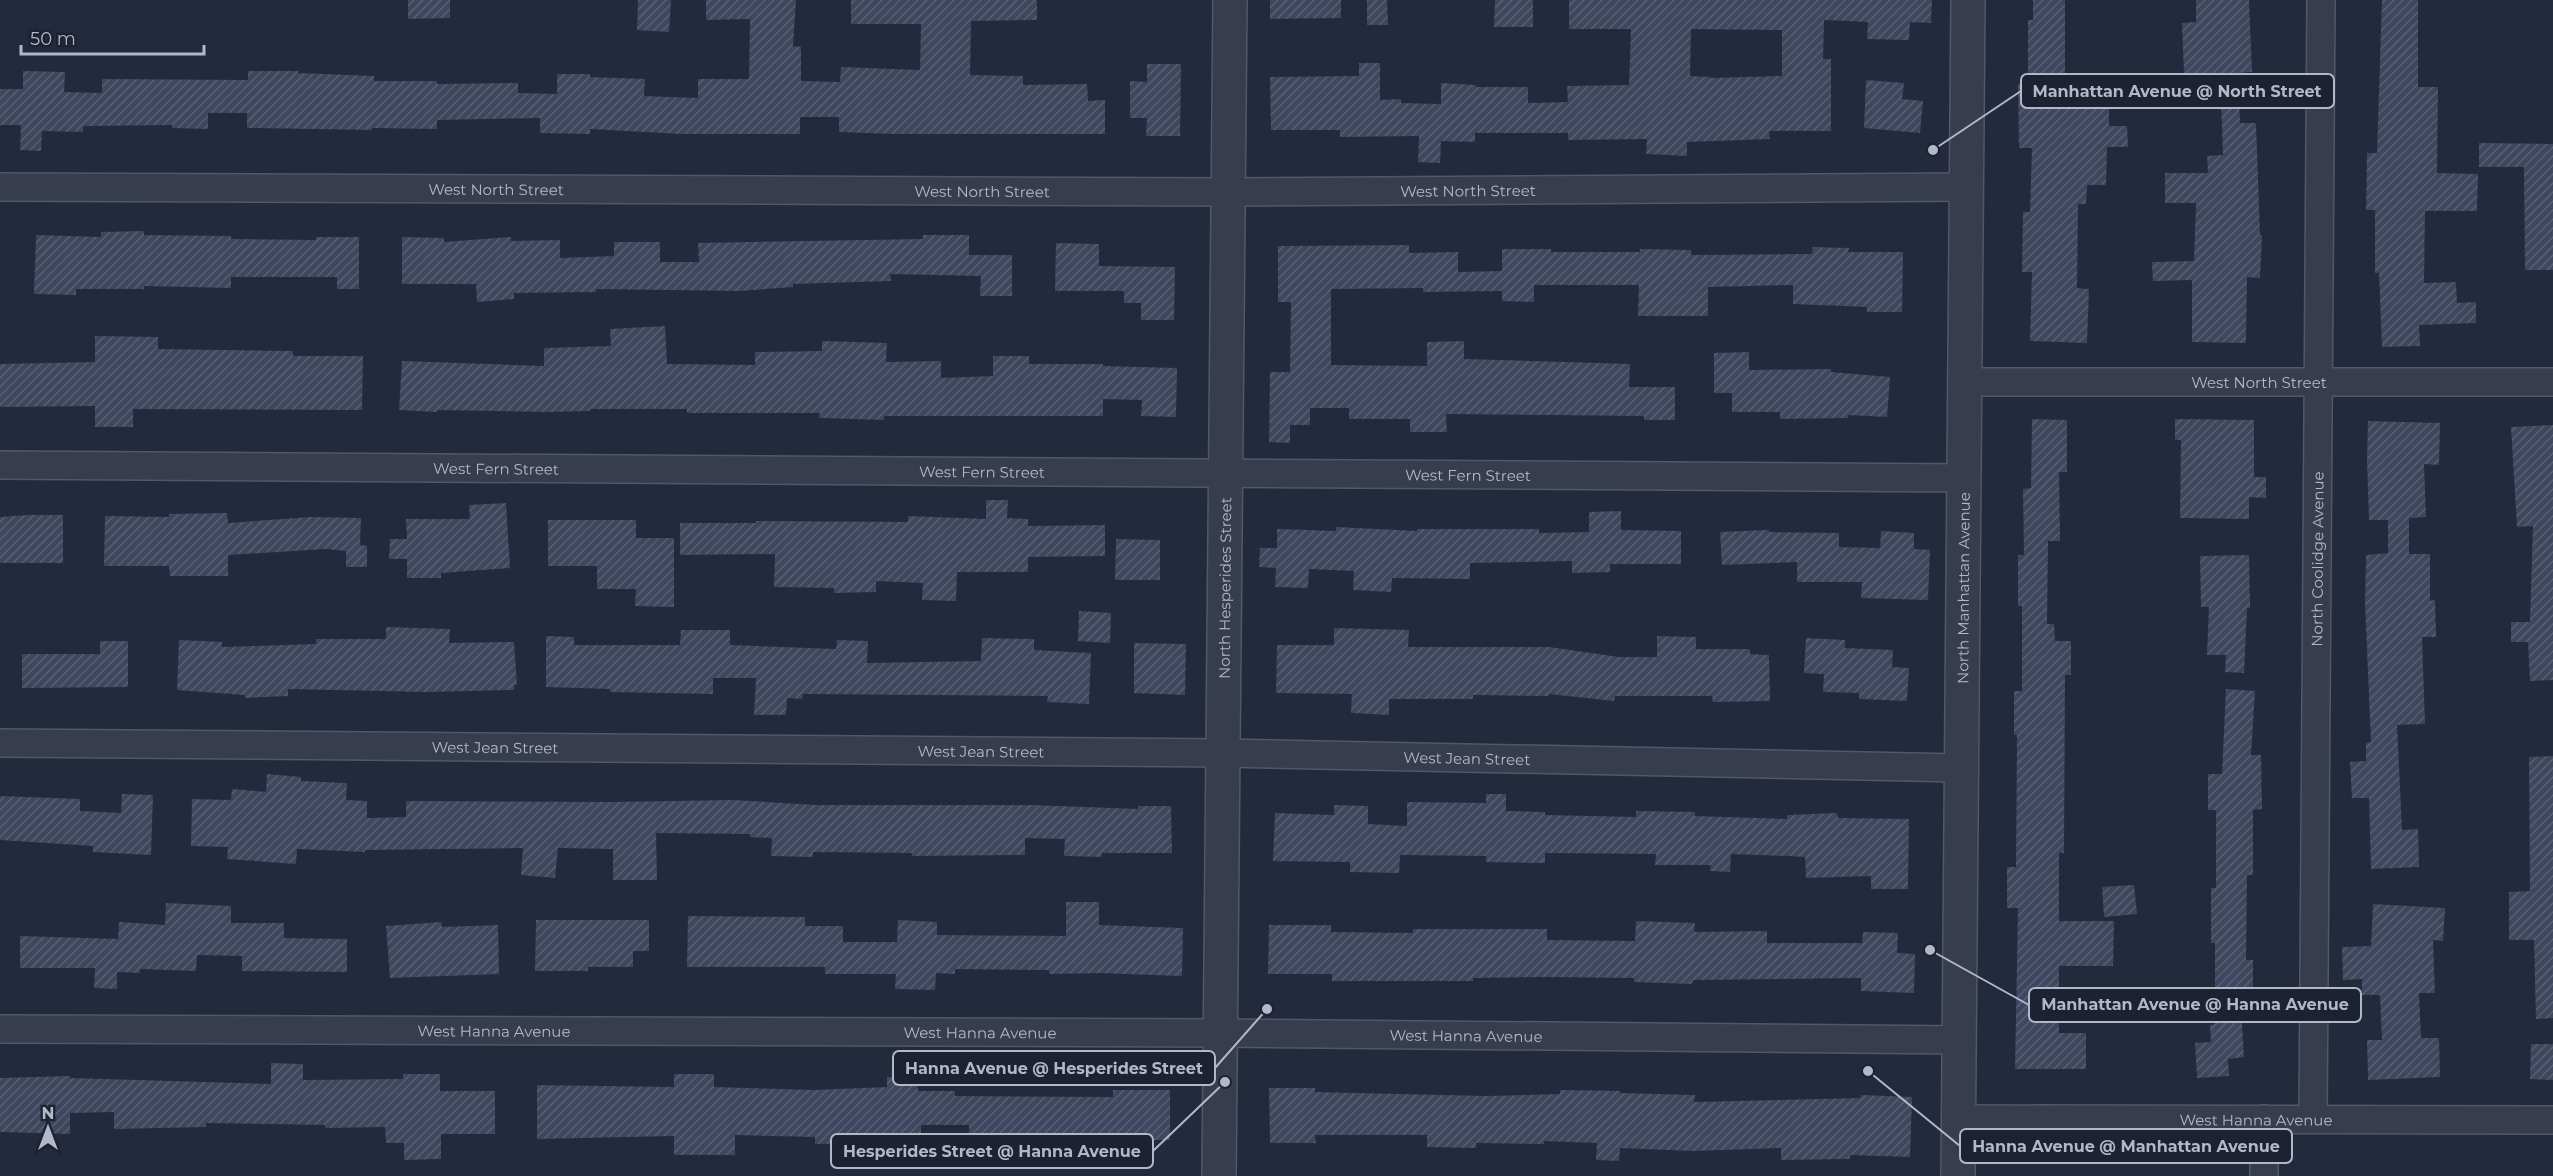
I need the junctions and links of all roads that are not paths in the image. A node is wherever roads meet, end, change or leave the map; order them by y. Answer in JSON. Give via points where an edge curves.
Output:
{"nodes":[{"id":1,"x":1230,"y":0,"type":"edge"},
{"id":2,"x":1968,"y":0,"type":"edge"},
{"id":3,"x":2320,"y":0,"type":"edge"},
{"id":4,"x":1966,"y":187,"type":"junction"},
{"id":5,"x":0,"y":188,"type":"edge"},
{"id":6,"x":1228,"y":192,"type":"junction"},
{"id":7,"x":1965,"y":382,"type":"junction"},
{"id":8,"x":2318,"y":382,"type":"junction"},
{"id":9,"x":2553,"y":382,"type":"edge"},
{"id":10,"x":0,"y":465,"type":"edge"},
{"id":11,"x":1224,"y":473,"type":"junction"},
{"id":12,"x":1964,"y":478,"type":"junction"},
{"id":13,"x":0,"y":743,"type":"edge"},
{"id":14,"x":1224,"y":753,"type":"junction"},
{"id":15,"x":1961,"y":768,"type":"junction"},
{"id":16,"x":0,"y":1029,"type":"edge"},
{"id":17,"x":1221,"y":1033,"type":"junction"},
{"id":18,"x":1959,"y":1040,"type":"junction"},
{"id":19,"x":1959,"y":1119,"type":"junction"},
{"id":20,"x":2264,"y":1119,"type":"junction"},
{"id":21,"x":2313,"y":1119,"type":"junction"},
{"id":22,"x":2553,"y":1120,"type":"edge"},
{"id":23,"x":1219,"y":1176,"type":"edge"},
{"id":24,"x":1958,"y":1176,"type":"edge"},
{"id":25,"x":2264,"y":1176,"type":"edge"}],
"edges":[{"from":1,"to":6,"type":"street","name":"North Hesperides Street"},
{"from":2,"to":4,"type":"street","name":"North Manhattan Avenue"},
{"from":3,"to":8,"type":"street","name":"North Coolidge Avenue"},
{"from":4,"to":6,"type":"street","name":"West North Street"},
{"from":4,"to":7,"type":"street","name":"North Manhattan Avenue"},
{"from":5,"to":6,"type":"street","name":"West North Street"},
{"from":6,"to":11,"type":"street","name":"North Hesperides Street"},
{"from":7,"to":8,"type":"street","name":"West North Street"},
{"from":7,"to":12,"type":"street","name":"North Manhattan Avenue"},
{"from":8,"to":9,"type":"street","name":"West North Street"},
{"from":8,"to":21,"type":"street","name":"North Coolidge Avenue"},
{"from":10,"to":11,"type":"street","name":"West Fern Street"},
{"from":11,"to":12,"type":"street","name":"West Fern Street"},
{"from":11,"to":14,"type":"street","name":"North Hesperides Street"},
{"from":12,"to":15,"type":"street","name":"North Manhattan Avenue"},
{"from":13,"to":14,"type":"street","name":"West Jean Street"},
{"from":14,"to":15,"type":"street","name":"West Jean Street"},
{"from":14,"to":17,"type":"street","name":"North Hesperides Street"},
{"from":15,"to":18,"type":"street","name":"North Manhattan Avenue"},
{"from":16,"to":17,"type":"street","name":"West Hanna Avenue"},
{"from":17,"to":18,"type":"street","name":"West Hanna Avenue"},
{"from":17,"to":23,"type":"street","name":"North Hesperides Street"},
{"from":18,"to":19,"type":"street","name":"North Manhattan Avenue"},
{"from":19,"to":20,"type":"street","name":"West Hanna Avenue"},
{"from":19,"to":24,"type":"street","name":"North Manhattan Avenue"},
{"from":20,"to":21,"type":"street","name":"West Hanna Avenue"},
{"from":20,"to":25,"type":"street"},
{"from":21,"to":22,"type":"street","name":"West Hanna Avenue"}]}
